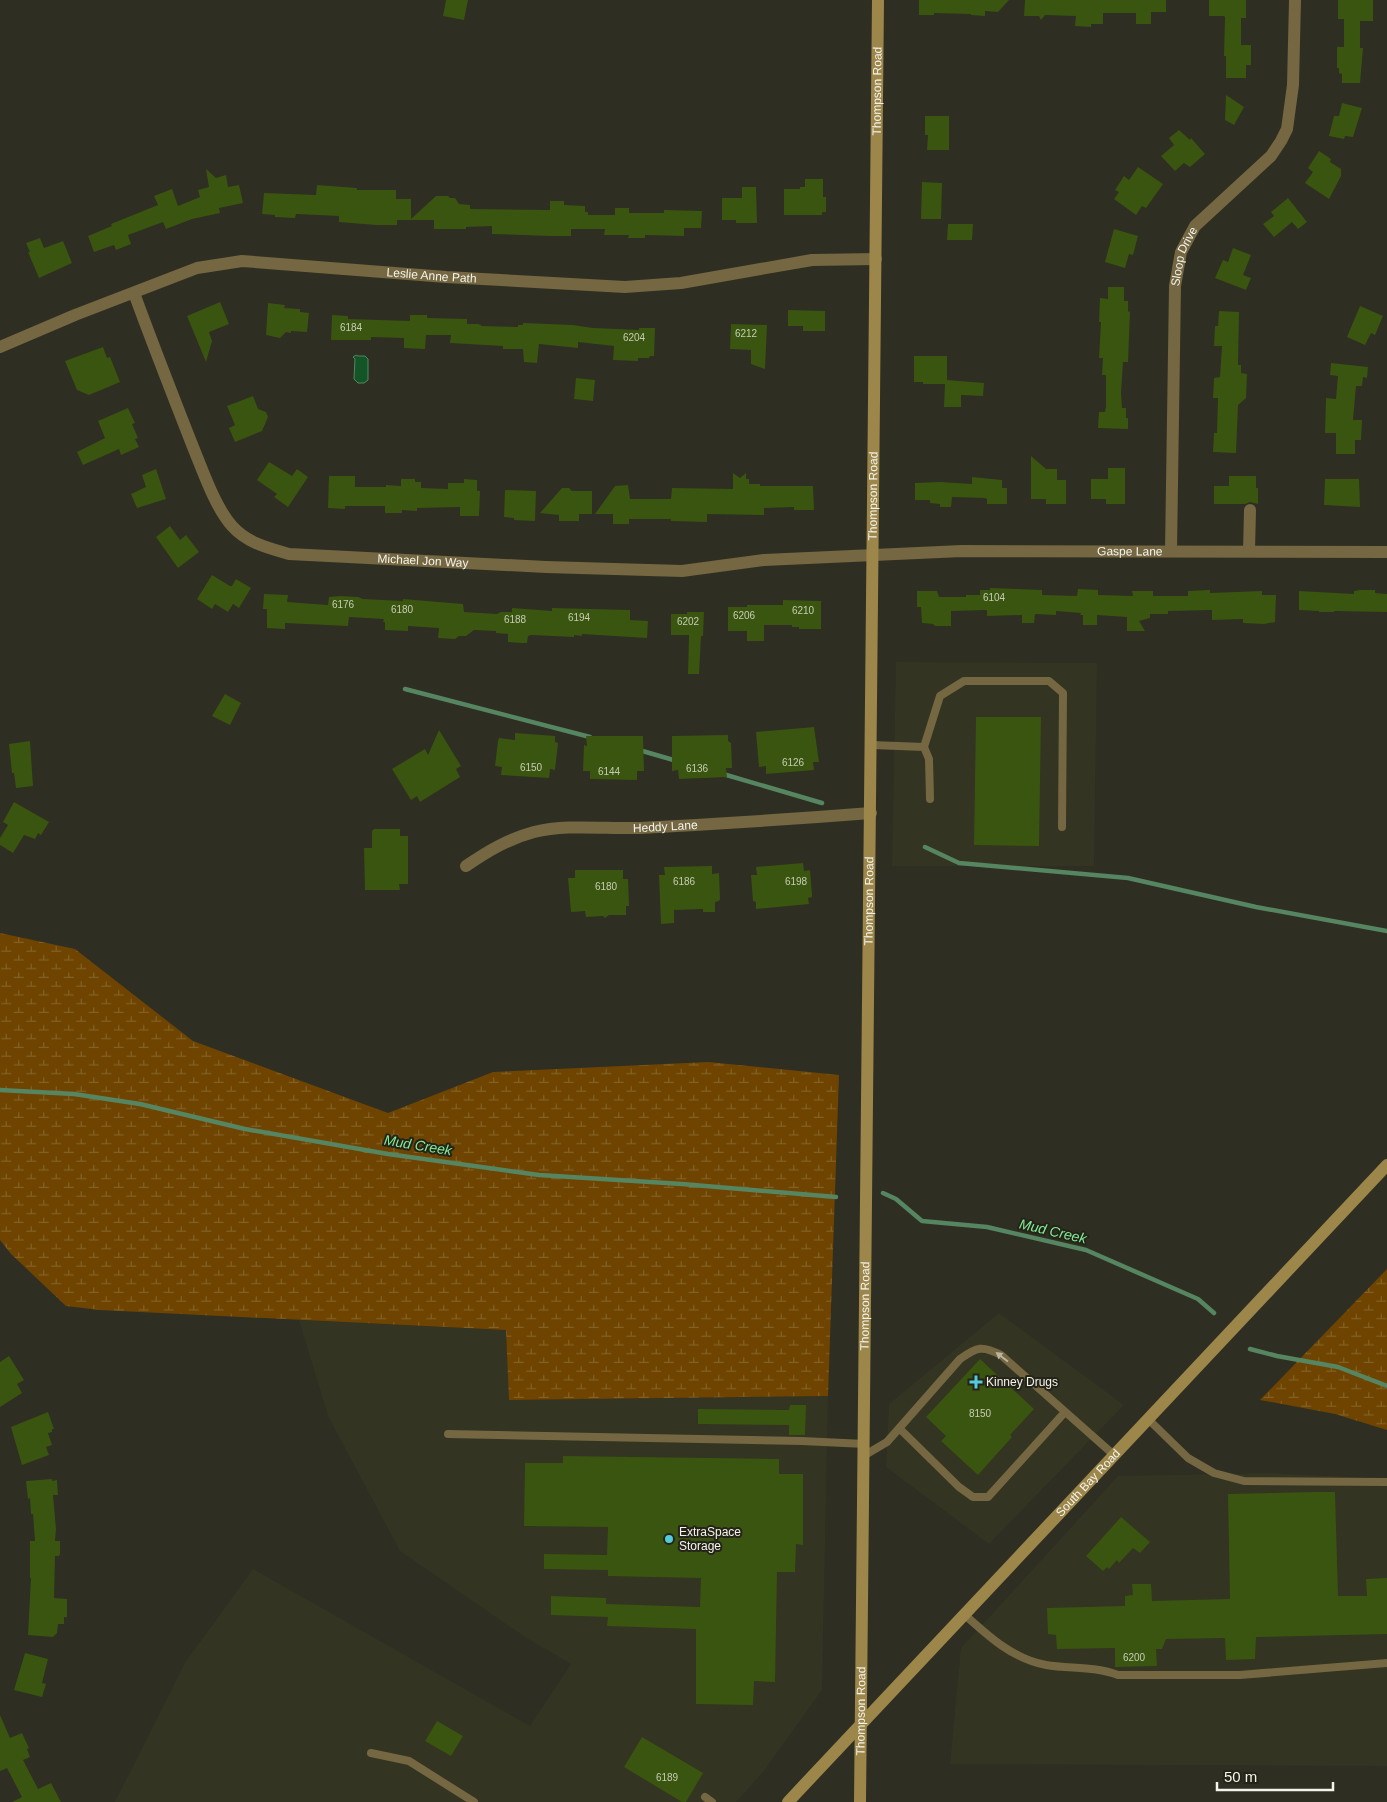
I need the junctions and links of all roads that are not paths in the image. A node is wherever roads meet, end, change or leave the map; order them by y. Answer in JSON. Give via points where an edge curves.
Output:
{"nodes":[{"id":1,"x":878,"y":0,"type":"edge"},
{"id":2,"x":1295,"y":0,"type":"edge"},
{"id":3,"x":876,"y":259,"type":"junction"},
{"id":4,"x":134,"y":293,"type":"junction"},
{"id":5,"x":0,"y":347,"type":"edge"},
{"id":6,"x":1250,"y":510,"type":"dead end"},
{"id":7,"x":1171,"y":551,"type":"junction"},
{"id":8,"x":1249,"y":551,"type":"junction"},
{"id":9,"x":1387,"y":552,"type":"edge"},
{"id":10,"x":874,"y":554,"type":"junction"},
{"id":11,"x":872,"y":745,"type":"junction"},
{"id":12,"x":924,"y":747,"type":"junction"},
{"id":13,"x":930,"y":799,"type":"dead end"},
{"id":14,"x":872,"y":812,"type":"junction"},
{"id":15,"x":1062,"y":827,"type":"dead end"},
{"id":16,"x":466,"y":866,"type":"dead end"},
{"id":17,"x":1387,"y":1165,"type":"edge"},
{"id":18,"x":1065,"y":1412,"type":"junction"},
{"id":19,"x":1148,"y":1419,"type":"junction"},
{"id":20,"x":900,"y":1429,"type":"junction"},
{"id":21,"x":448,"y":1434,"type":"dead end"},
{"id":22,"x":864,"y":1450,"type":"junction"},
{"id":23,"x":1114,"y":1455,"type":"junction"},
{"id":24,"x":1387,"y":1482,"type":"edge"},
{"id":25,"x":964,"y":1614,"type":"junction"},
{"id":26,"x":1387,"y":1663,"type":"edge"},
{"id":27,"x":862,"y":1724,"type":"junction"},
{"id":28,"x":371,"y":1752,"type":"dead end"},
{"id":29,"x":474,"y":1802,"type":"edge"},
{"id":30,"x":788,"y":1802,"type":"edge"},
{"id":31,"x":860,"y":1802,"type":"edge"}],
"edges":[{"from":1,"to":3,"type":"street","name":"Thompson Road"},
{"from":2,"to":7,"type":"street","name":"Sloop Drive","via":[[1294,85],[1287,129],[1270,156],[1195,226],[1181,252],[1175,286]]},
{"from":3,"to":4,"type":"street","name":"Leslie Anne Path","via":[[812,260],[681,283],[625,287],[242,261],[197,268]]},
{"from":3,"to":10,"type":"street","name":"Thompson Road"},
{"from":4,"to":5,"type":"street","name":"Leslie Anne Path"},
{"from":4,"to":10,"type":"street","name":"Michael Jon Way","via":[[212,492],[231,525],[244,538],[260,545],[289,554],[682,571],[764,560]]},
{"from":6,"to":8,"type":"street"},
{"from":7,"to":8,"type":"street","name":"Gaspe Lane"},
{"from":7,"to":10,"type":"street","name":"Gaspe Lane"},
{"from":8,"to":9,"type":"street","name":"Gaspe Lane"},
{"from":10,"to":11,"type":"street","name":"Thompson Road"},
{"from":11,"to":12,"type":"lane"},
{"from":11,"to":14,"type":"street","name":"Thompson Road"},
{"from":12,"to":13,"type":"lane","via":[[928,759]]},
{"from":12,"to":15,"type":"lane","via":[[940,696],[964,681],[1049,681],[1063,693]]},
{"from":14,"to":16,"type":"street","name":"Heddy Lane","via":[[751,822],[536,832],[492,848]]},
{"from":14,"to":22,"type":"street","name":"Thompson Road"},
{"from":17,"to":19,"type":"street","name":"South Bay Road"},
{"from":18,"to":20,"type":"lane","one_way":true,"via":[[1001,1355],[988,1348],[974,1349],[960,1359]]},
{"from":18,"to":20,"type":"lane","via":[[988,1497],[973,1497],[959,1487]]},
{"from":18,"to":23,"type":"lane"},
{"from":19,"to":23,"type":"street","name":"South Bay Road"},
{"from":19,"to":24,"type":"lane","via":[[1188,1458],[1214,1473],[1244,1481]]},
{"from":20,"to":22,"type":"lane","via":[[887,1442]]},
{"from":21,"to":22,"type":"lane","via":[[802,1441]]},
{"from":22,"to":27,"type":"street","name":"Thompson Road"},
{"from":23,"to":25,"type":"street","name":"South Bay Road"},
{"from":25,"to":26,"type":"lane","via":[[998,1644],[1028,1659],[1045,1665],[1106,1670],[1118,1674],[1240,1675]]},
{"from":25,"to":27,"type":"street","name":"South Bay Road"},
{"from":27,"to":30,"type":"street","name":"South Bay Road"},
{"from":27,"to":31,"type":"street","name":"Thompson Road"},
{"from":28,"to":29,"type":"lane","via":[[409,1761]]}]}
